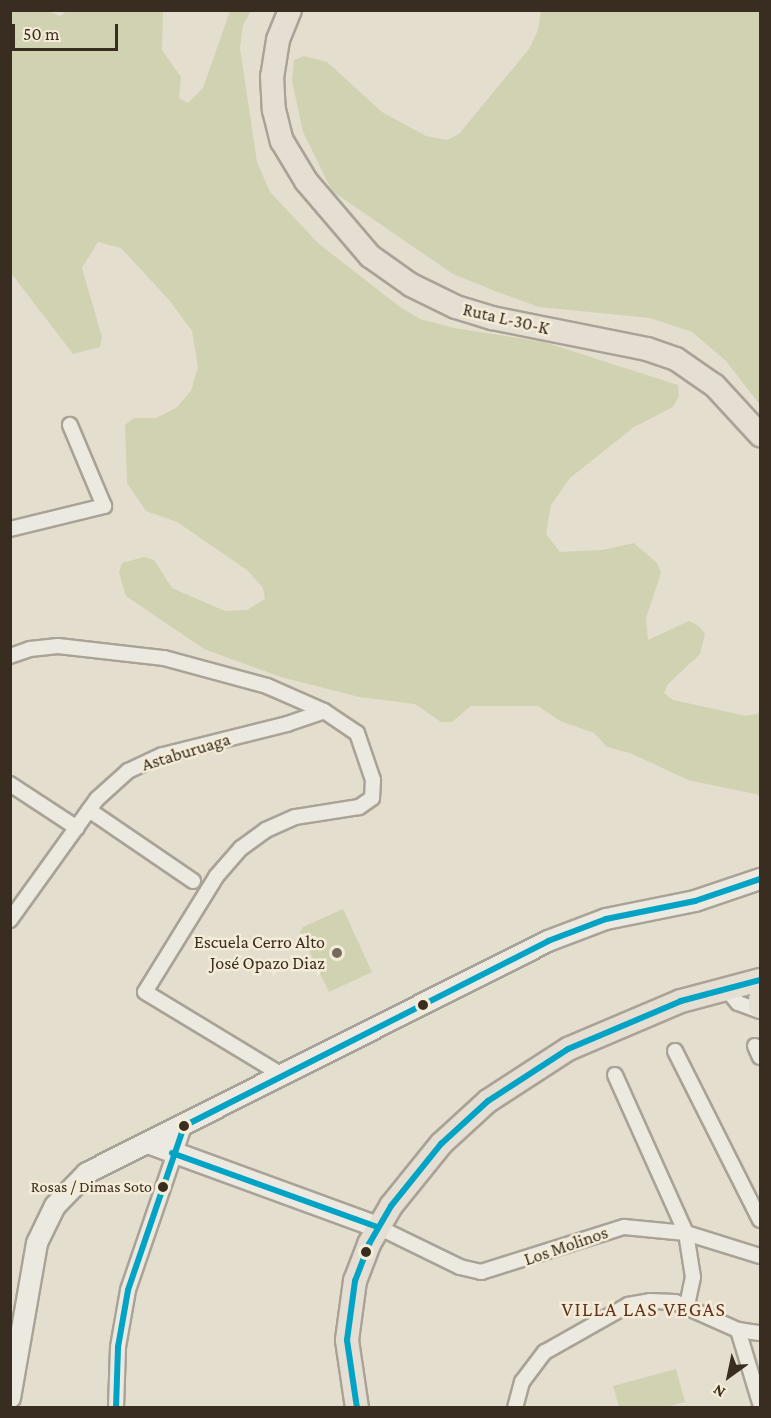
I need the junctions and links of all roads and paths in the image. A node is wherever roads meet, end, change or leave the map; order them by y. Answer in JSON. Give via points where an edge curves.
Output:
{"nodes":[{"id":1,"x":290,"y":10,"type":"edge"},
{"id":2,"x":70,"y":425,"type":"dead end"},
{"id":3,"x":760,"y":435,"type":"edge"},
{"id":4,"x":10,"y":529,"type":"edge"},
{"id":5,"x":10,"y":656,"type":"edge"},
{"id":6,"x":324,"y":711,"type":"junction"},
{"id":7,"x":10,"y":784,"type":"edge"},
{"id":8,"x":89,"y":810,"type":"junction"},
{"id":9,"x":77,"y":828,"type":"junction"},
{"id":10,"x":760,"y":879,"type":"edge"},
{"id":11,"x":193,"y":881,"type":"dead end"},
{"id":12,"x":10,"y":920,"type":"edge"},
{"id":13,"x":760,"y":980,"type":"edge"},
{"id":14,"x":727,"y":990,"type":"junction"},
{"id":15,"x":760,"y":999,"type":"edge"},
{"id":16,"x":760,"y":1006,"type":"edge"},
{"id":17,"x":760,"y":1011,"type":"edge"},
{"id":18,"x":675,"y":1051,"type":"dead end"},
{"id":19,"x":282,"y":1075,"type":"junction"},
{"id":20,"x":615,"y":1075,"type":"dead end"},
{"id":21,"x":184,"y":1126,"type":"junction"},
{"id":22,"x":148,"y":1143,"type":"junction"},
{"id":23,"x":172,"y":1153,"type":"junction"},
{"id":24,"x":760,"y":1220,"type":"edge"},
{"id":25,"x":378,"y":1227,"type":"junction"},
{"id":26,"x":686,"y":1233,"type":"junction"},
{"id":27,"x":760,"y":1257,"type":"edge"},
{"id":28,"x":687,"y":1306,"type":"junction"},
{"id":29,"x":738,"y":1330,"type":"junction"},
{"id":30,"x":760,"y":1333,"type":"edge"},
{"id":31,"x":10,"y":1398,"type":"edge"},
{"id":32,"x":760,"y":1403,"type":"edge"},
{"id":33,"x":116,"y":1407,"type":"edge"},
{"id":34,"x":357,"y":1407,"type":"edge"},
{"id":35,"x":515,"y":1407,"type":"edge"}],
"edges":[{"from":1,"to":3,"type":"main road","name":"Ruta L-30-K","via":[[278,40],[272,76],[274,110],[282,141],[297,169],[335,220],[370,256],[411,285],[456,307],[492,318],[647,349],[676,359],[715,386]]},
{"from":2,"to":4,"type":"street","via":[[104,506]]},
{"from":5,"to":6,"type":"street","via":[[58,646],[164,658],[267,686]]},
{"from":6,"to":8,"type":"street","name":"Astaburuaga","via":[[151,759],[117,779]]},
{"from":6,"to":19,"type":"street","via":[[357,733],[373,780],[372,798],[359,807],[295,817],[266,830],[241,848],[216,877],[145,992]]},
{"from":7,"to":9,"type":"street"},
{"from":8,"to":9,"type":"street","name":"Astaburuaga"},
{"from":8,"to":11,"type":"street"},
{"from":9,"to":12,"type":"street","name":"Astaburuaga"},
{"from":10,"to":19,"type":"street","via":[[695,901],[606,919],[548,941]]},
{"from":13,"to":14,"type":"main road"},
{"from":14,"to":17,"type":"street","via":[[738,1003]]},
{"from":14,"to":25,"type":"main road","via":[[681,1001],[620,1025],[568,1049],[513,1082],[441,1144]]},
{"from":15,"to":16,"type":"main road"},
{"from":18,"to":24,"type":"street"},
{"from":19,"to":21,"type":"street"},
{"from":20,"to":26,"type":"street"},
{"from":21,"to":22,"type":"street"},
{"from":21,"to":23,"type":"street"},
{"from":22,"to":23,"type":"street"},
{"from":22,"to":31,"type":"street","via":[[87,1173],[47,1219],[34,1255]]},
{"from":23,"to":25,"type":"street"},
{"from":23,"to":33,"type":"street","via":[[121,1319]]},
{"from":25,"to":26,"type":"street","name":"Los Molinos","via":[[460,1267],[481,1272],[502,1269],[611,1229],[654,1227]]},
{"from":25,"to":34,"type":"main road","via":[[358,1272],[348,1320],[347,1359]]},
{"from":26,"to":27,"type":"street","name":"Los Molinos"},
{"from":26,"to":28,"type":"street","via":[[693,1277]]},
{"from":28,"to":29,"type":"street"},
{"from":28,"to":35,"type":"street","via":[[662,1300],[628,1305],[545,1352],[525,1377]]},
{"from":29,"to":30,"type":"street"},
{"from":29,"to":32,"type":"street"}]}
